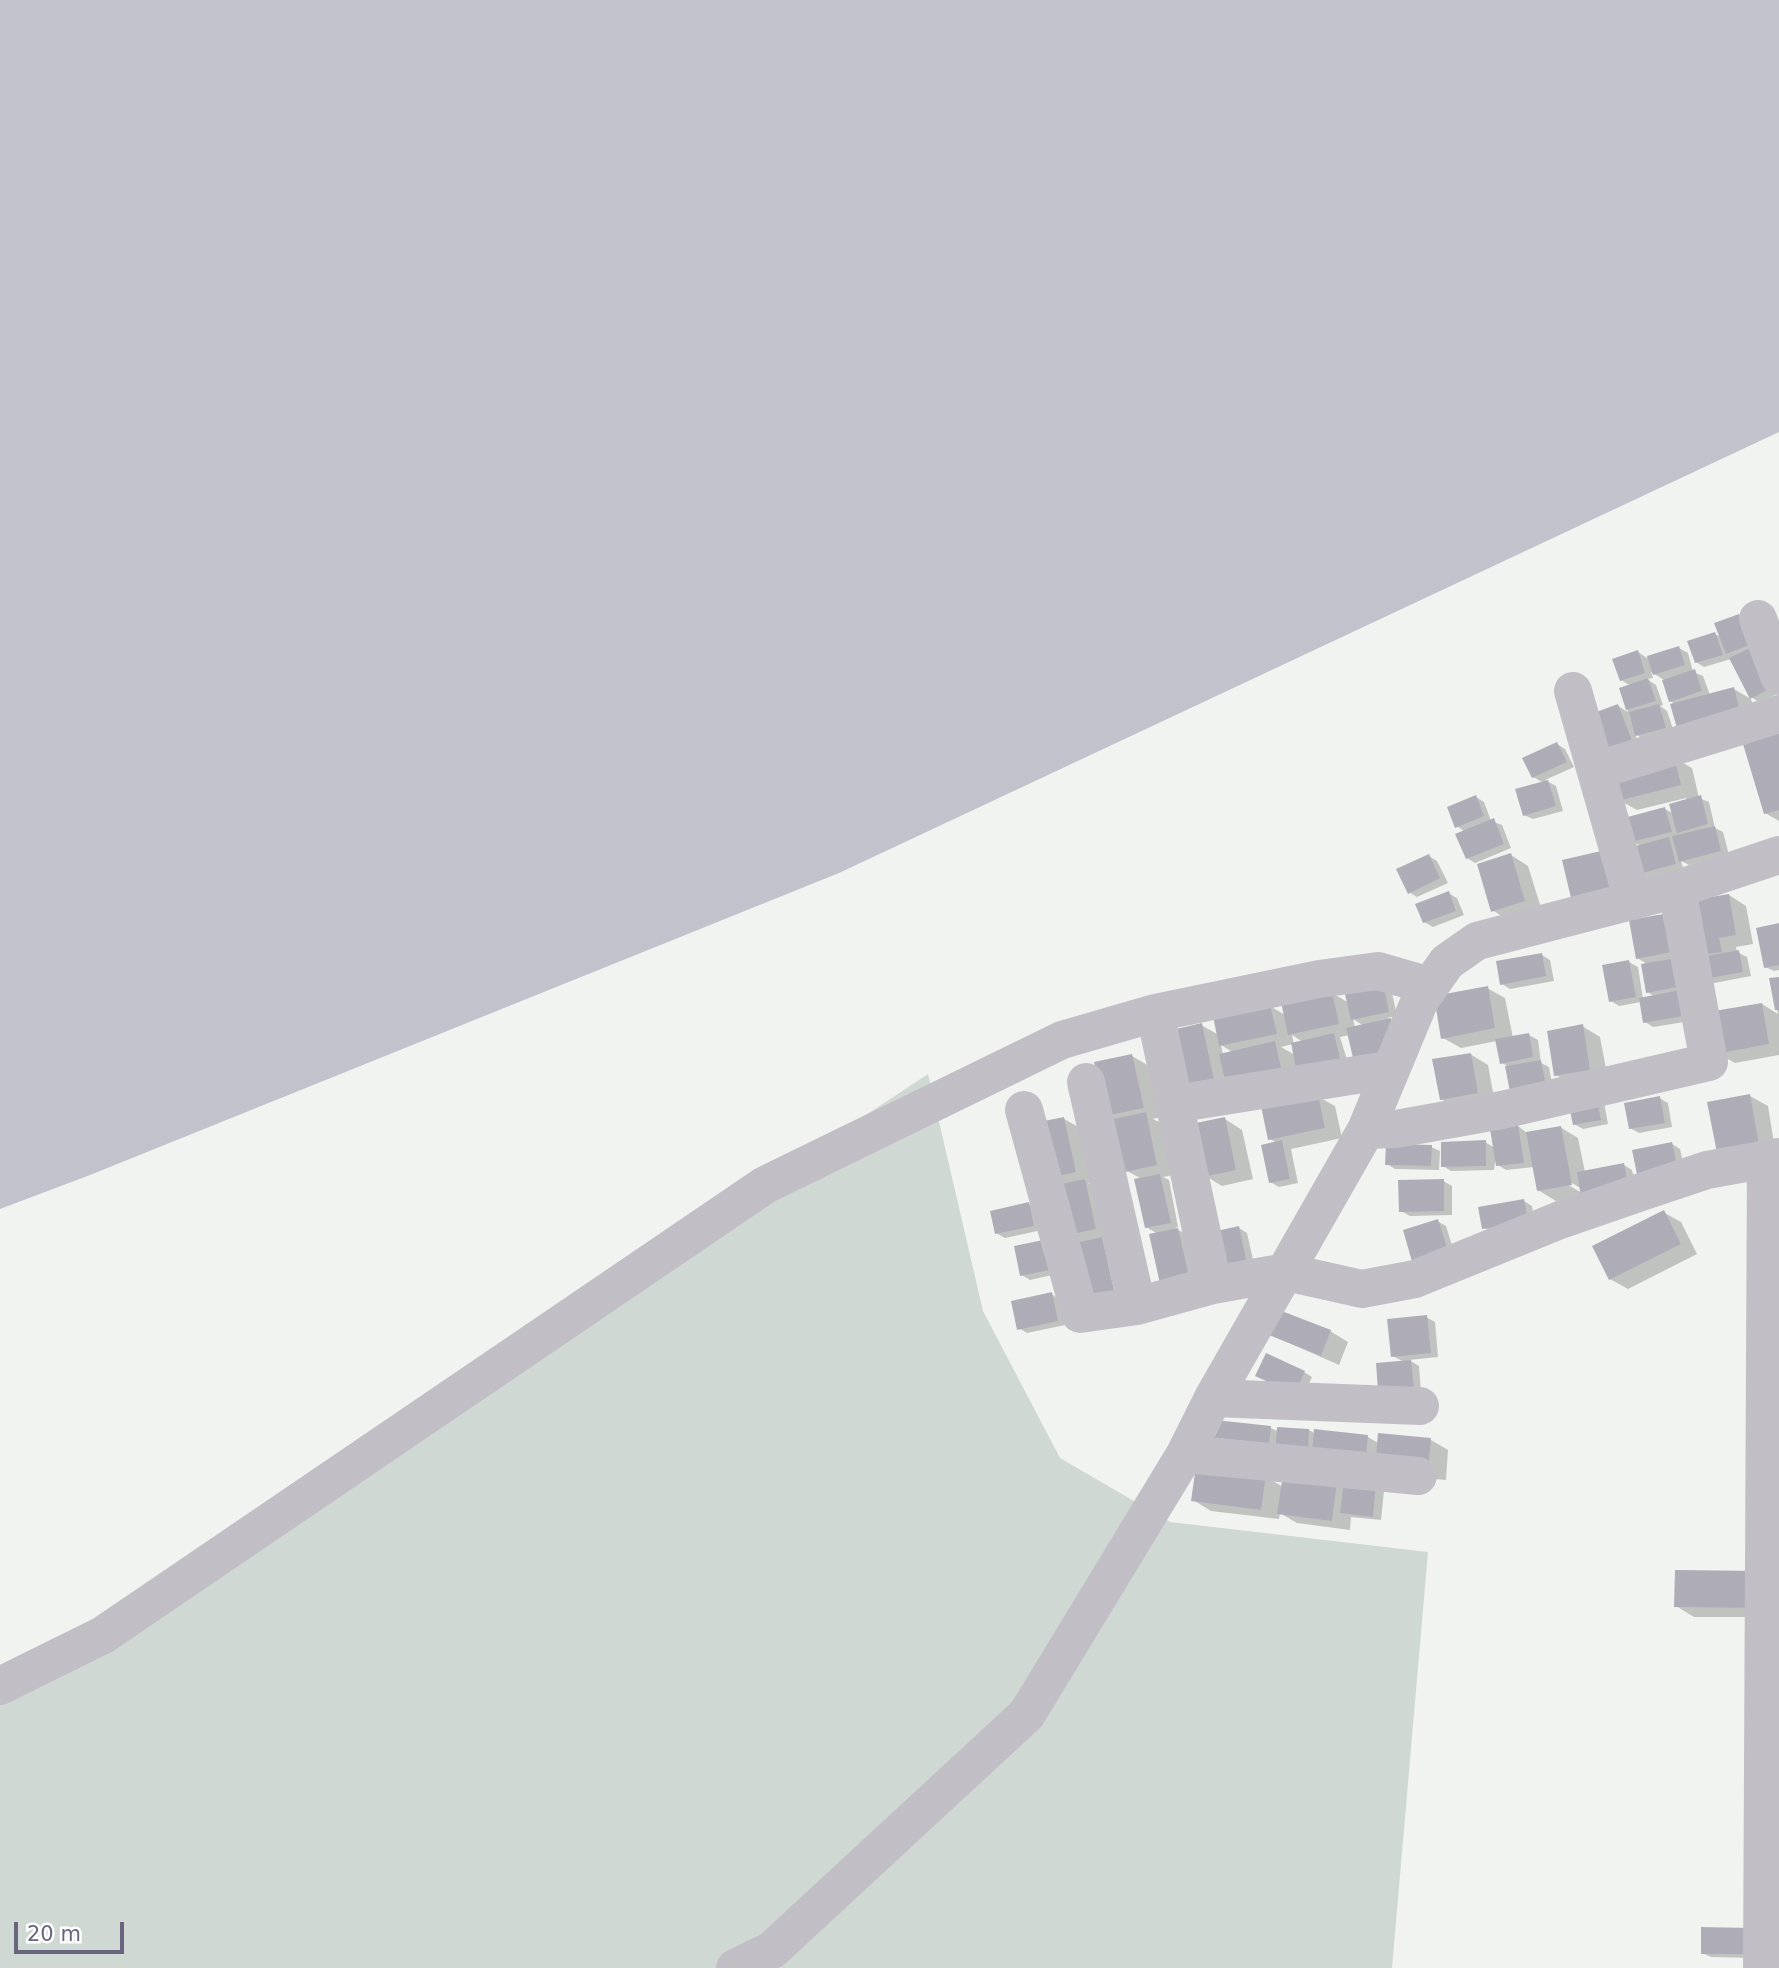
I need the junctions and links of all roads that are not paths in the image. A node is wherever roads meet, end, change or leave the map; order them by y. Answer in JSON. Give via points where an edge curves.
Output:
{"nodes":[{"id":1,"x":1759,"y":619,"type":"dead end"},
{"id":2,"x":1779,"y":676,"type":"edge"},
{"id":3,"x":1573,"y":691,"type":"dead end"},
{"id":4,"x":1779,"y":714,"type":"edge"},
{"id":5,"x":1598,"y":770,"type":"junction"},
{"id":6,"x":1779,"y":855,"type":"edge"},
{"id":7,"x":1677,"y":889,"type":"junction"},
{"id":8,"x":1633,"y":901,"type":"junction"},
{"id":9,"x":1430,"y":986,"type":"junction"},
{"id":10,"x":1155,"y":1013,"type":"junction"},
{"id":11,"x":1388,"y":1070,"type":"junction"},
{"id":12,"x":1086,"y":1082,"type":"dead end"},
{"id":13,"x":1174,"y":1104,"type":"junction"},
{"id":14,"x":1024,"y":1110,"type":"dead end"},
{"id":15,"x":1366,"y":1130,"type":"junction"},
{"id":16,"x":1773,"y":1158,"type":"edge"},
{"id":17,"x":1286,"y":1272,"type":"junction"},
{"id":18,"x":1213,"y":1285,"type":"junction"},
{"id":19,"x":1137,"y":1306,"type":"junction"},
{"id":20,"x":1213,"y":1398,"type":"junction"},
{"id":21,"x":1420,"y":1406,"type":"dead end"},
{"id":22,"x":1185,"y":1454,"type":"junction"},
{"id":23,"x":1418,"y":1476,"type":"dead end"},
{"id":24,"x":0,"y":1686,"type":"edge"},
{"id":25,"x":735,"y":1968,"type":"edge"},
{"id":26,"x":1762,"y":1968,"type":"edge"}],
"edges":[{"from":1,"to":2,"type":"street"},
{"from":3,"to":5,"type":"street"},
{"from":4,"to":5,"type":"street"},
{"from":5,"to":8,"type":"street"},
{"from":6,"to":7,"type":"street"},
{"from":7,"to":8,"type":"street"},
{"from":7,"to":15,"type":"street","via":[[1709,1062],[1502,1110]]},
{"from":8,"to":9,"type":"street","via":[[1478,941],[1447,962]]},
{"from":9,"to":10,"type":"street","via":[[1378,971]]},
{"from":9,"to":11,"type":"street"},
{"from":10,"to":13,"type":"street"},
{"from":10,"to":24,"type":"street","via":[[1062,1040],[765,1185],[103,1635]]},
{"from":11,"to":13,"type":"street"},
{"from":11,"to":15,"type":"street"},
{"from":12,"to":19,"type":"street"},
{"from":13,"to":18,"type":"street"},
{"from":14,"to":19,"type":"street","via":[[1080,1314]]},
{"from":15,"to":17,"type":"street"},
{"from":16,"to":17,"type":"street","via":[[1707,1170],[1644,1191],[1415,1279],[1362,1289]]},
{"from":16,"to":26,"type":"street"},
{"from":17,"to":18,"type":"street"},
{"from":17,"to":20,"type":"street"},
{"from":18,"to":19,"type":"street"},
{"from":20,"to":21,"type":"street"},
{"from":20,"to":22,"type":"street"},
{"from":22,"to":23,"type":"street"},
{"from":22,"to":25,"type":"street","via":[[1027,1714],[772,1950]]}]}
